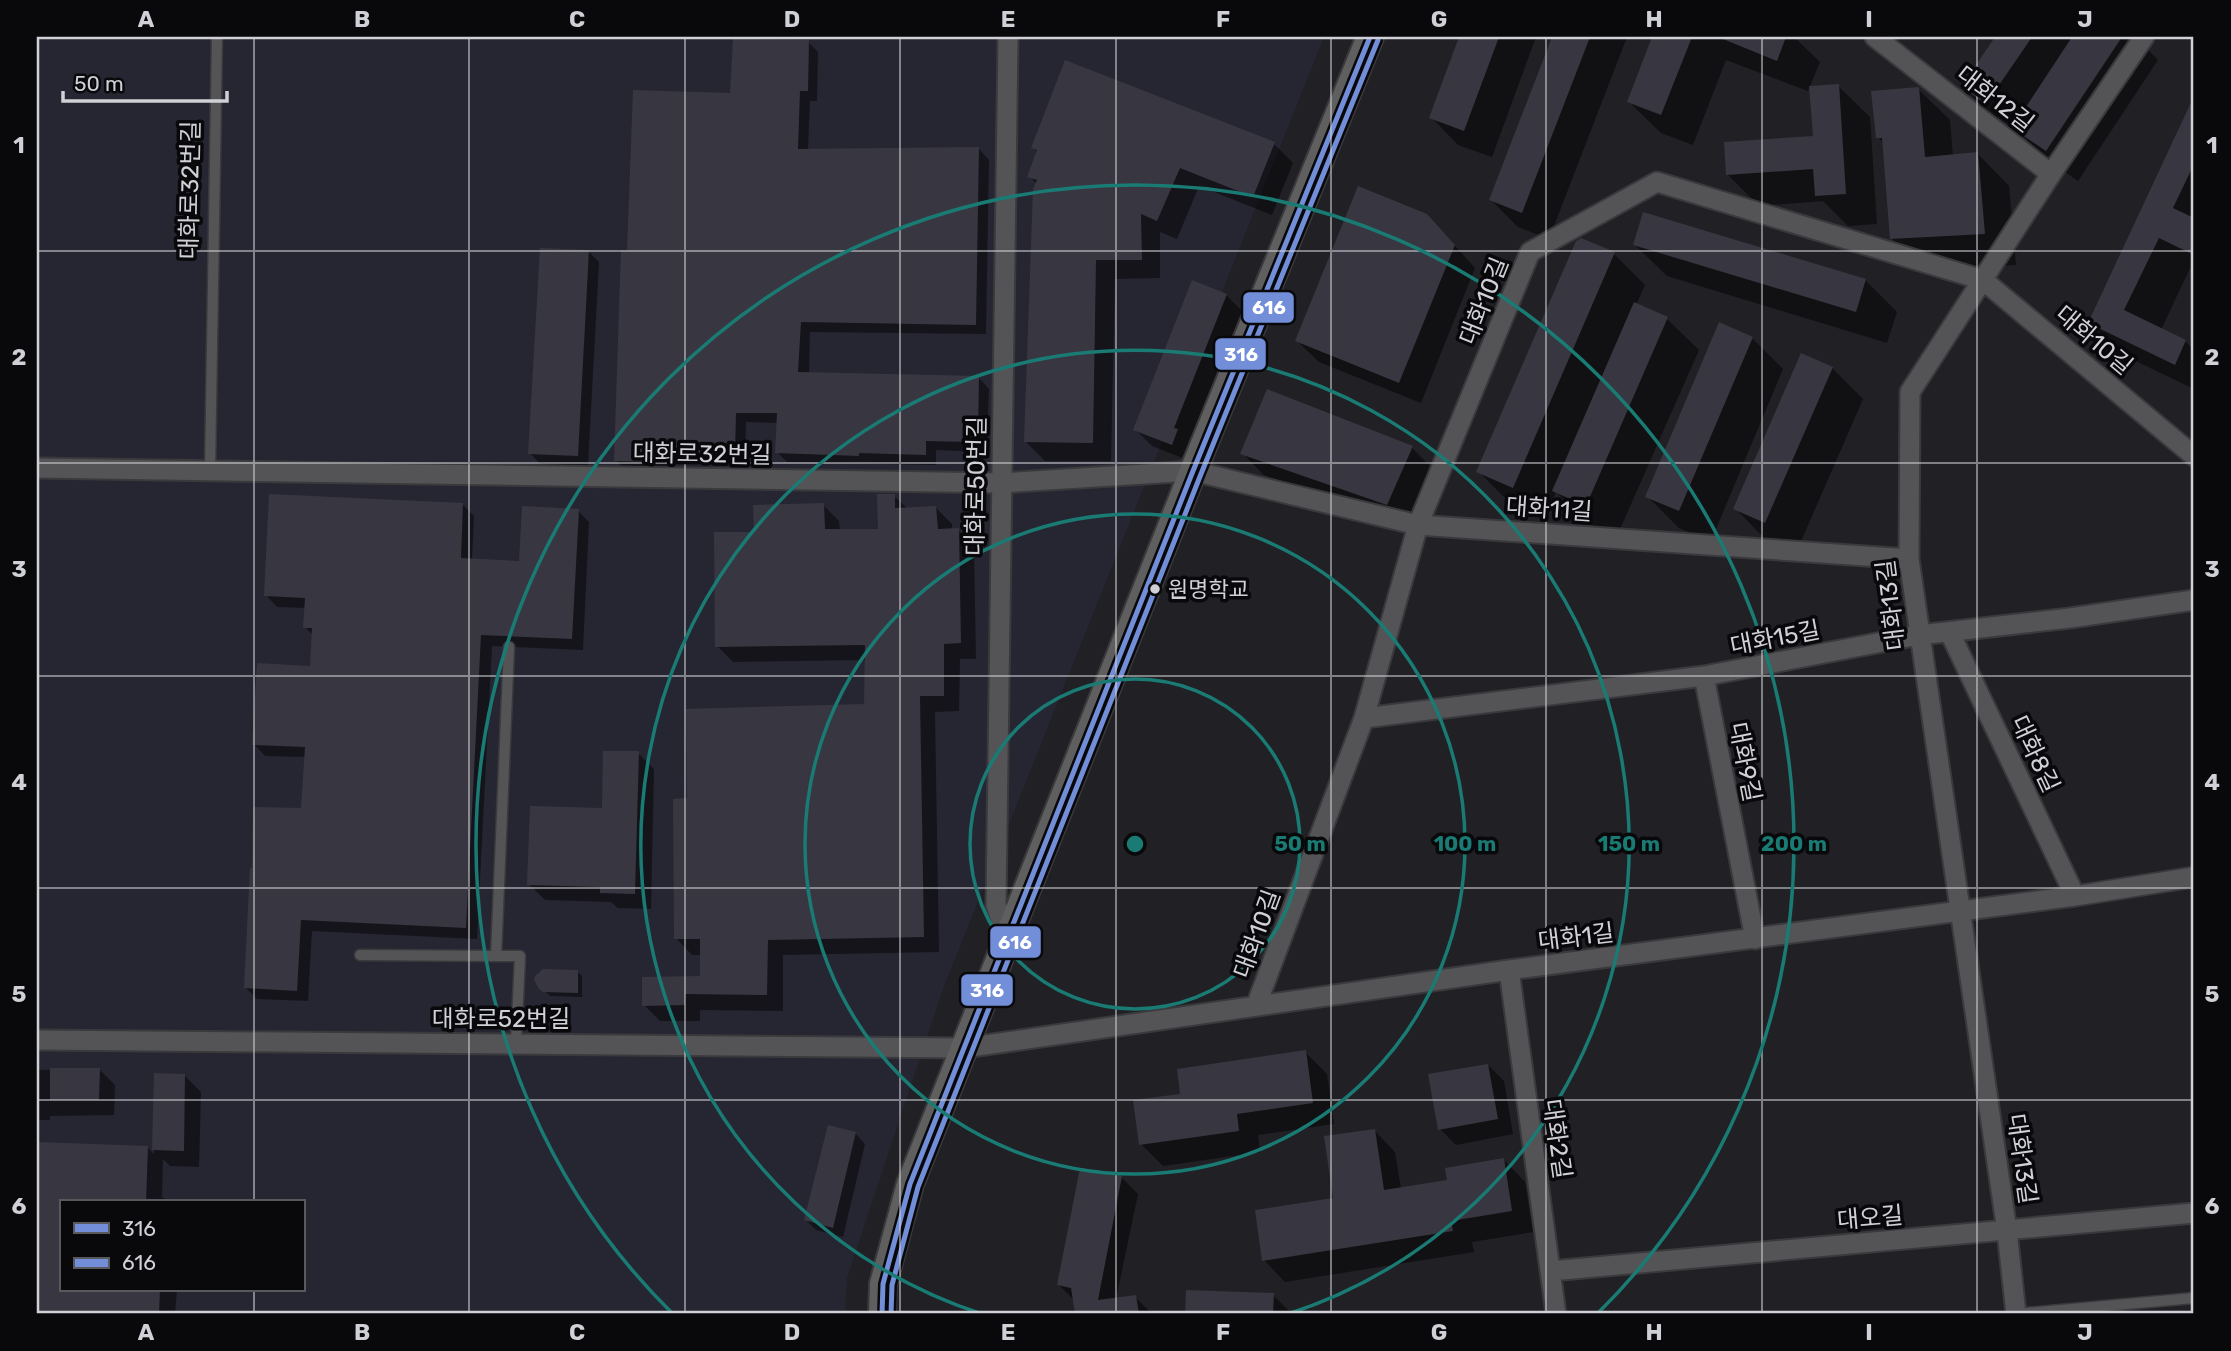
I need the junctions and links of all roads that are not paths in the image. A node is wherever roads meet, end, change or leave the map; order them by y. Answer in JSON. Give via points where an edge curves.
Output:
{"nodes":[{"id":1,"x":217,"y":37,"type":"edge"},
{"id":2,"x":1008,"y":37,"type":"edge"},
{"id":3,"x":1370,"y":37,"type":"edge"},
{"id":4,"x":1875,"y":37,"type":"edge"},
{"id":5,"x":2144,"y":37,"type":"edge"},
{"id":6,"x":2051,"y":174,"type":"junction"},
{"id":7,"x":1983,"y":280,"type":"junction"},
{"id":8,"x":2194,"y":456,"type":"edge"},
{"id":9,"x":37,"y":468,"type":"edge"},
{"id":10,"x":210,"y":471,"type":"junction"},
{"id":11,"x":1193,"y":471,"type":"junction"},
{"id":12,"x":1001,"y":483,"type":"junction"},
{"id":13,"x":1418,"y":525,"type":"junction"},
{"id":14,"x":1909,"y":559,"type":"junction"},
{"id":15,"x":2194,"y":600,"type":"edge"},
{"id":16,"x":1950,"y":633,"type":"junction"},
{"id":17,"x":1919,"y":635,"type":"junction"},
{"id":18,"x":509,"y":647,"type":"dead end"},
{"id":19,"x":1704,"y":676,"type":"junction"},
{"id":20,"x":1364,"y":718,"type":"junction"},
{"id":21,"x":2194,"y":877,"type":"edge"},
{"id":22,"x":2075,"y":896,"type":"junction"},
{"id":23,"x":1961,"y":911,"type":"junction"},
{"id":24,"x":1010,"y":933,"type":"junction"},
{"id":25,"x":1755,"y":939,"type":"junction"},
{"id":26,"x":360,"y":955,"type":"dead end"},
{"id":27,"x":496,"y":956,"type":"junction"},
{"id":28,"x":1509,"y":970,"type":"junction"},
{"id":29,"x":1256,"y":1006,"type":"junction"},
{"id":30,"x":37,"y":1040,"type":"edge"},
{"id":31,"x":516,"y":1043,"type":"junction"},
{"id":32,"x":964,"y":1048,"type":"junction"},
{"id":33,"x":2194,"y":1213,"type":"edge"},
{"id":34,"x":2007,"y":1231,"type":"junction"},
{"id":35,"x":1551,"y":1271,"type":"junction"},
{"id":36,"x":2194,"y":1298,"type":"edge"},
{"id":37,"x":882,"y":1314,"type":"edge"},
{"id":38,"x":1556,"y":1314,"type":"edge"},
{"id":39,"x":2016,"y":1314,"type":"edge"}],
"edges":[{"from":1,"to":10,"type":"lane","name":"대화로32번길"},
{"from":2,"to":12,"type":"street","name":"대화로50번길"},
{"from":3,"to":11,"type":"main road"},
{"from":4,"to":6,"type":"street","name":"대화12길"},
{"from":5,"to":6,"type":"street","name":"대화13길"},
{"from":6,"to":7,"type":"street","name":"대화13길"},
{"from":7,"to":8,"type":"street","name":"대화10길"},
{"from":7,"to":13,"type":"street","name":"대화10길","via":[[1657,182],[1530,252]]},
{"from":7,"to":14,"type":"street","name":"대화13길","via":[[1910,392]]},
{"from":9,"to":10,"type":"street","name":"대화로32번길"},
{"from":10,"to":12,"type":"street","name":"대화로32번길"},
{"from":11,"to":12,"type":"street","name":"대화로32번길"},
{"from":11,"to":13,"type":"street","name":"대화11길"},
{"from":11,"to":24,"type":"main road"},
{"from":12,"to":24,"type":"street","name":"대화로50번길","via":[[996,905]]},
{"from":13,"to":14,"type":"street","name":"대화11길"},
{"from":13,"to":20,"type":"street","name":"대화10길"},
{"from":14,"to":17,"type":"street","name":"대화13길"},
{"from":15,"to":16,"type":"street","name":"대화15길"},
{"from":16,"to":17,"type":"street","name":"대화15길"},
{"from":16,"to":22,"type":"street","name":"대화8길"},
{"from":17,"to":19,"type":"street","name":"대화15길"},
{"from":17,"to":23,"type":"street","name":"대화13길"},
{"from":18,"to":27,"type":"lane"},
{"from":19,"to":20,"type":"street","name":"대화15길"},
{"from":19,"to":25,"type":"street","name":"대화9길"},
{"from":20,"to":29,"type":"street","name":"대화10길"},
{"from":21,"to":22,"type":"street","name":"대화1길"},
{"from":22,"to":23,"type":"street","name":"대화1길"},
{"from":23,"to":25,"type":"street","name":"대화1길"},
{"from":23,"to":34,"type":"street","name":"대화13길"},
{"from":24,"to":32,"type":"main road"},
{"from":25,"to":28,"type":"street","name":"대화1길"},
{"from":26,"to":27,"type":"lane"},
{"from":27,"to":31,"type":"lane","via":[[520,956]]},
{"from":28,"to":29,"type":"street","name":"대화1길"},
{"from":28,"to":35,"type":"street","name":"대화2길"},
{"from":29,"to":32,"type":"street","name":"대화1길"},
{"from":30,"to":31,"type":"street","name":"대화로52번길"},
{"from":31,"to":32,"type":"street","name":"대화로52번길"},
{"from":32,"to":37,"type":"main road","via":[[910,1184],[883,1283]]},
{"from":33,"to":34,"type":"street","name":"대오길"},
{"from":34,"to":35,"type":"street","name":"대오길"},
{"from":34,"to":39,"type":"street","name":"대화13길"},
{"from":35,"to":38,"type":"street","name":"대화2길"},
{"from":36,"to":39,"type":"lane"}]}
